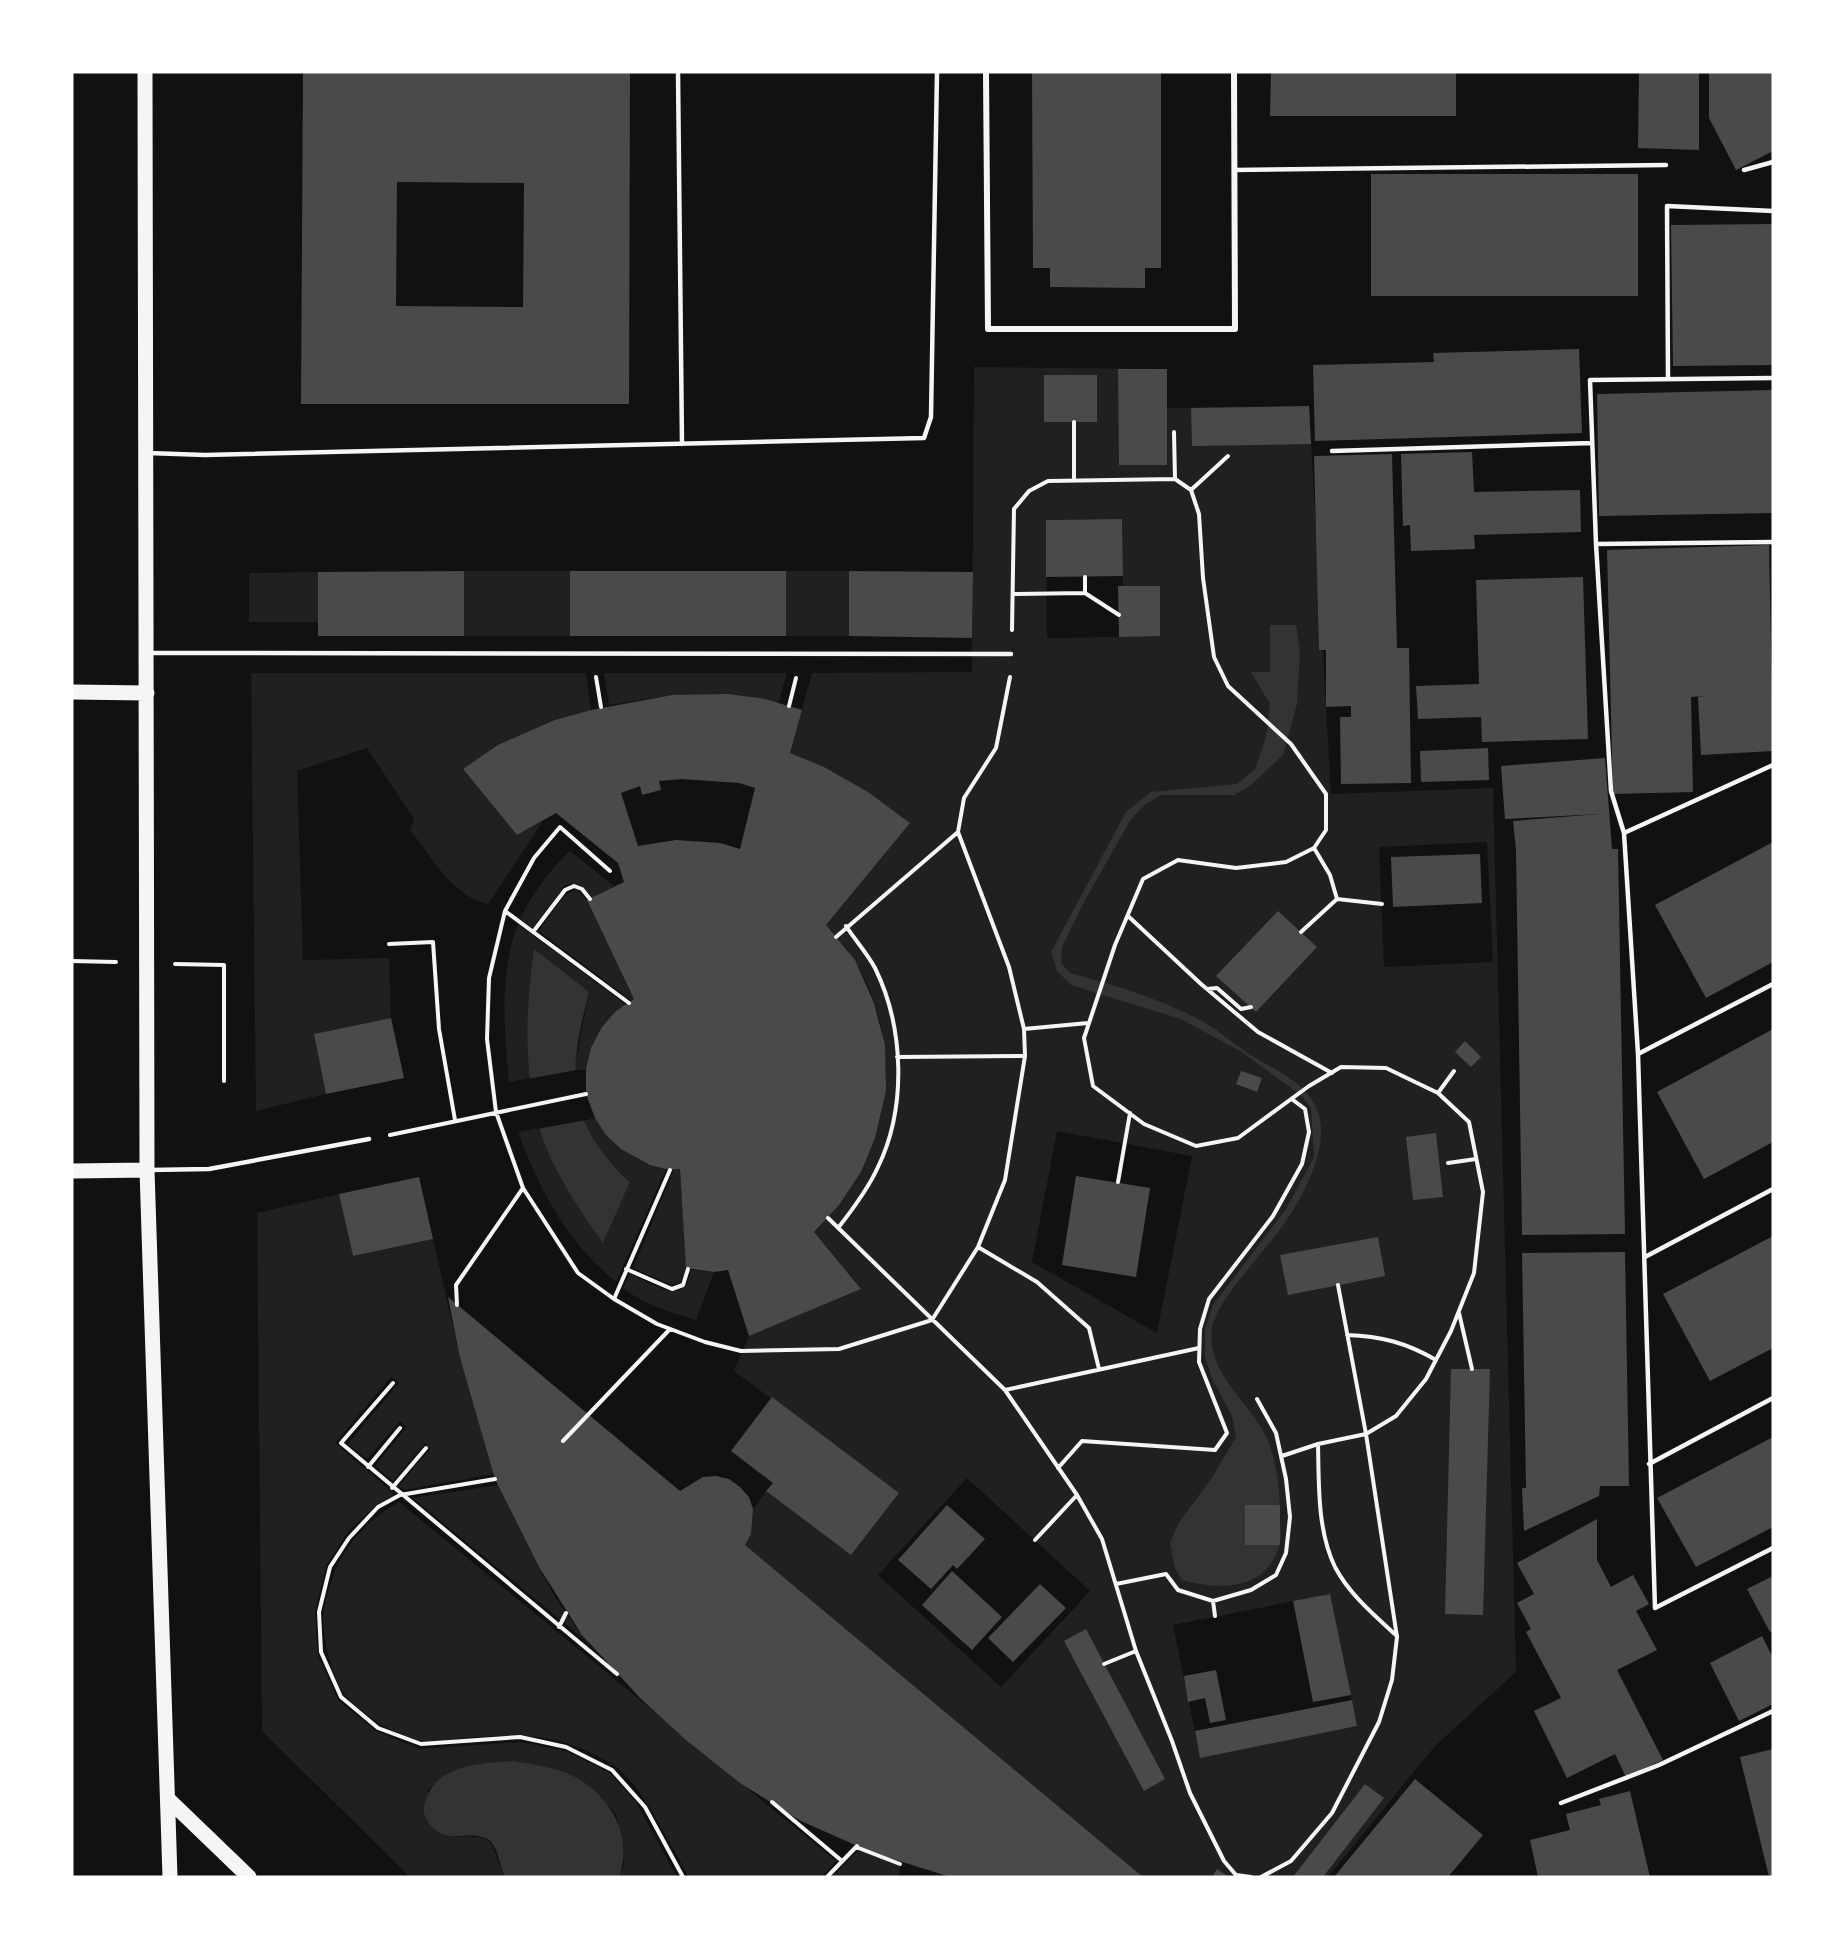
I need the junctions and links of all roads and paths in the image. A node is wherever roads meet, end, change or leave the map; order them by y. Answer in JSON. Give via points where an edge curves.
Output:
{"nodes":[{"id":1,"x":145,"y":72,"type":"edge"},
{"id":2,"x":678,"y":72,"type":"edge"},
{"id":3,"x":937,"y":72,"type":"edge"},
{"id":4,"x":986,"y":72,"type":"edge"},
{"id":5,"x":1234,"y":72,"type":"edge"},
{"id":6,"x":1773,"y":162,"type":"edge"},
{"id":7,"x":1666,"y":165,"type":"dead end"},
{"id":8,"x":1234,"y":170,"type":"junction"},
{"id":9,"x":1743,"y":170,"type":"dead end"},
{"id":10,"x":1773,"y":211,"type":"edge"},
{"id":11,"x":1773,"y":378,"type":"edge"},
{"id":12,"x":1668,"y":379,"type":"junction"},
{"id":13,"x":1074,"y":422,"type":"dead end"},
{"id":14,"x":1174,"y":432,"type":"dead end"},
{"id":15,"x":1592,"y":443,"type":"junction"},
{"id":16,"x":682,"y":444,"type":"junction"},
{"id":17,"x":1332,"y":451,"type":"dead end"},
{"id":18,"x":144,"y":453,"type":"junction"},
{"id":19,"x":1228,"y":456,"type":"dead end"},
{"id":20,"x":1175,"y":479,"type":"junction"},
{"id":21,"x":1074,"y":480,"type":"junction"},
{"id":22,"x":1191,"y":490,"type":"junction"},
{"id":23,"x":1773,"y":542,"type":"edge"},
{"id":24,"x":1596,"y":544,"type":"junction"},
{"id":25,"x":1085,"y":577,"type":"dead end"},
{"id":26,"x":1085,"y":593,"type":"junction"},
{"id":27,"x":1012,"y":594,"type":"junction"},
{"id":28,"x":1119,"y":615,"type":"dead end"},
{"id":29,"x":147,"y":653,"type":"junction"},
{"id":30,"x":1011,"y":654,"type":"junction"},
{"id":31,"x":72,"y":692,"type":"edge"},
{"id":32,"x":147,"y":693,"type":"junction"},
{"id":33,"x":1773,"y":765,"type":"edge"},
{"id":34,"x":958,"y":832,"type":"junction"},
{"id":35,"x":1624,"y":832,"type":"junction"},
{"id":36,"x":1314,"y":848,"type":"junction"},
{"id":37,"x":610,"y":871,"type":"dead end"},
{"id":38,"x":590,"y":899,"type":"dead end"},
{"id":39,"x":1337,"y":899,"type":"junction"},
{"id":40,"x":1382,"y":904,"type":"dead end"},
{"id":41,"x":505,"y":911,"type":"junction"},
{"id":42,"x":1128,"y":916,"type":"junction"},
{"id":43,"x":846,"y":926,"type":"junction"},
{"id":44,"x":533,"y":932,"type":"junction"},
{"id":45,"x":1301,"y":932,"type":"dead end"},
{"id":46,"x":836,"y":937,"type":"dead end"},
{"id":47,"x":389,"y":944,"type":"dead end"},
{"id":48,"x":224,"y":965,"type":"dead end"},
{"id":49,"x":1773,"y":984,"type":"edge"},
{"id":50,"x":1207,"y":989,"type":"junction"},
{"id":51,"x":629,"y":1003,"type":"dead end"},
{"id":52,"x":1251,"y":1007,"type":"dead end"},
{"id":53,"x":1088,"y":1023,"type":"junction"},
{"id":54,"x":1024,"y":1029,"type":"junction"},
{"id":55,"x":1638,"y":1054,"type":"junction"},
{"id":56,"x":1025,"y":1056,"type":"junction"},
{"id":57,"x":897,"y":1058,"type":"junction"},
{"id":58,"x":1454,"y":1071,"type":"dead end"},
{"id":59,"x":1332,"y":1073,"type":"junction"},
{"id":60,"x":224,"y":1081,"type":"dead end"},
{"id":61,"x":1438,"y":1093,"type":"junction"},
{"id":62,"x":586,"y":1094,"type":"dead end"},
{"id":63,"x":1293,"y":1100,"type":"junction"},
{"id":64,"x":496,"y":1112,"type":"junction"},
{"id":65,"x":1130,"y":1113,"type":"junction"},
{"id":66,"x":454,"y":1120,"type":"junction"},
{"id":67,"x":369,"y":1139,"type":"joint"},
{"id":68,"x":1476,"y":1159,"type":"junction"},
{"id":69,"x":1448,"y":1163,"type":"dead end"},
{"id":70,"x":147,"y":1170,"type":"junction"},
{"id":71,"x":670,"y":1170,"type":"dead end"},
{"id":72,"x":72,"y":1171,"type":"edge"},
{"id":73,"x":1118,"y":1182,"type":"dead end"},
{"id":74,"x":523,"y":1188,"type":"junction"},
{"id":75,"x":1773,"y":1189,"type":"edge"},
{"id":76,"x":828,"y":1218,"type":"dead end"},
{"id":77,"x":837,"y":1228,"type":"junction"},
{"id":78,"x":978,"y":1247,"type":"junction"},
{"id":79,"x":1645,"y":1257,"type":"junction"},
{"id":80,"x":626,"y":1269,"type":"junction"},
{"id":81,"x":688,"y":1269,"type":"dead end"},
{"id":82,"x":1338,"y":1285,"type":"dead end"},
{"id":83,"x":614,"y":1299,"type":"junction"},
{"id":84,"x":457,"y":1305,"type":"dead end"},
{"id":85,"x":1459,"y":1312,"type":"junction"},
{"id":86,"x":932,"y":1320,"type":"junction"},
{"id":87,"x":670,"y":1329,"type":"junction"},
{"id":88,"x":1347,"y":1335,"type":"junction"},
{"id":89,"x":1199,"y":1348,"type":"junction"},
{"id":90,"x":1436,"y":1360,"type":"junction"},
{"id":91,"x":1099,"y":1369,"type":"junction"},
{"id":92,"x":1472,"y":1369,"type":"dead end"},
{"id":93,"x":393,"y":1383,"type":"dead end"},
{"id":94,"x":1005,"y":1390,"type":"junction"},
{"id":95,"x":1773,"y":1398,"type":"edge"},
{"id":96,"x":1257,"y":1399,"type":"dead end"},
{"id":97,"x":400,"y":1428,"type":"dead end"},
{"id":98,"x":1366,"y":1434,"type":"junction"},
{"id":99,"x":563,"y":1441,"type":"dead end"},
{"id":100,"x":1318,"y":1444,"type":"junction"},
{"id":101,"x":426,"y":1448,"type":"dead end"},
{"id":102,"x":1282,"y":1456,"type":"junction"},
{"id":103,"x":1649,"y":1464,"type":"junction"},
{"id":104,"x":368,"y":1467,"type":"junction"},
{"id":105,"x":1058,"y":1468,"type":"junction"},
{"id":106,"x":495,"y":1479,"type":"dead end"},
{"id":107,"x":392,"y":1488,"type":"junction"},
{"id":108,"x":400,"y":1495,"type":"junction"},
{"id":109,"x":1077,"y":1495,"type":"junction"},
{"id":110,"x":1035,"y":1540,"type":"dead end"},
{"id":111,"x":1773,"y":1548,"type":"edge"},
{"id":112,"x":1116,"y":1584,"type":"junction"},
{"id":113,"x":1213,"y":1601,"type":"junction"},
{"id":114,"x":566,"y":1613,"type":"dead end"},
{"id":115,"x":1215,"y":1616,"type":"dead end"},
{"id":116,"x":559,"y":1627,"type":"junction"},
{"id":117,"x":1397,"y":1637,"type":"junction"},
{"id":118,"x":1136,"y":1651,"type":"junction"},
{"id":119,"x":1104,"y":1664,"type":"dead end"},
{"id":120,"x":617,"y":1674,"type":"dead end"},
{"id":121,"x":1773,"y":1711,"type":"edge"},
{"id":122,"x":168,"y":1799,"type":"junction"},
{"id":123,"x":772,"y":1802,"type":"dead end"},
{"id":124,"x":1561,"y":1803,"type":"dead end"},
{"id":125,"x":842,"y":1861,"type":"junction"},
{"id":126,"x":900,"y":1864,"type":"dead end"},
{"id":127,"x":170,"y":1877,"type":"edge"},
{"id":128,"x":249,"y":1877,"type":"edge"},
{"id":129,"x":683,"y":1877,"type":"edge"},
{"id":130,"x":827,"y":1877,"type":"edge"},
{"id":131,"x":1251,"y":1877,"type":"edge"},
{"id":132,"x":1261,"y":1877,"type":"edge"}],
"edges":[{"from":1,"to":18,"type":"main road"},
{"from":2,"to":16,"type":"lane"},
{"from":3,"to":16,"type":"lane","via":[[931,417],[924,438]]},
{"from":4,"to":8,"type":"street","via":[[988,329],[1235,329]]},
{"from":5,"to":8,"type":"street"},
{"from":6,"to":9,"type":"lane"},
{"from":7,"to":8,"type":"lane"},
{"from":10,"to":12,"type":"lane","via":[[1666,206]]},
{"from":11,"to":12,"type":"lane"},
{"from":12,"to":15,"type":"lane","via":[[1590,380]]},
{"from":13,"to":21,"type":"path"},
{"from":14,"to":20,"type":"path"},
{"from":15,"to":17,"type":"lane"},
{"from":15,"to":24,"type":"lane"},
{"from":16,"to":18,"type":"lane","via":[[205,455]]},
{"from":18,"to":29,"type":"main road"},
{"from":19,"to":22,"type":"path"},
{"from":20,"to":21,"type":"path"},
{"from":20,"to":22,"type":"path"},
{"from":21,"to":27,"type":"path","via":[[1048,481],[1029,491],[1014,509]]},
{"from":22,"to":36,"type":"path","via":[[1199,514],[1214,657],[1228,686],[1291,744],[1326,794],[1326,830]]},
{"from":23,"to":24,"type":"lane"},
{"from":24,"to":35,"type":"lane","via":[[1611,791]]},
{"from":25,"to":26,"type":"path"},
{"from":26,"to":27,"type":"path"},
{"from":26,"to":28,"type":"path"},
{"from":27,"to":30,"type":"path"},
{"from":29,"to":30,"type":"lane"},
{"from":29,"to":32,"type":"main road"},
{"from":30,"to":34,"type":"path","via":[[1010,690],[996,748],[964,798]]},
{"from":31,"to":32,"type":"main road"},
{"from":32,"to":70,"type":"main road"},
{"from":33,"to":35,"type":"lane"},
{"from":34,"to":43,"type":"path"},
{"from":34,"to":54,"type":"path","via":[[1009,967]]},
{"from":35,"to":55,"type":"lane"},
{"from":36,"to":39,"type":"path","via":[[1330,875]]},
{"from":36,"to":42,"type":"path","via":[[1286,862],[1236,868],[1178,860],[1143,879]]},
{"from":37,"to":41,"type":"path","via":[[560,827],[534,858]]},
{"from":38,"to":44,"type":"path","via":[[574,886],[565,890]]},
{"from":39,"to":40,"type":"path"},
{"from":39,"to":45,"type":"path"},
{"from":41,"to":44,"type":"path"},
{"from":41,"to":64,"type":"path","via":[[489,978],[488,1039]]},
{"from":42,"to":50,"type":"path"},
{"from":42,"to":53,"type":"path"},
{"from":43,"to":46,"type":"path"},
{"from":43,"to":57,"type":"path","via":[[874,967],[893,1017]]},
{"from":44,"to":51,"type":"path"},
{"from":47,"to":66,"type":"path","via":[[433,942],[440,1029]]},
{"from":48,"to":60,"type":"path"},
{"from":49,"to":55,"type":"lane"},
{"from":50,"to":52,"type":"path","via":[[1217,988],[1242,1009]]},
{"from":50,"to":59,"type":"path","via":[[1258,1032]]},
{"from":53,"to":54,"type":"path"},
{"from":53,"to":65,"type":"path","via":[[1084,1038],[1094,1086]]},
{"from":54,"to":56,"type":"path"},
{"from":55,"to":79,"type":"lane"},
{"from":56,"to":57,"type":"path"},
{"from":56,"to":78,"type":"path","via":[[1005,1180]]},
{"from":57,"to":77,"type":"path","via":[[895,1112],[879,1166]]},
{"from":58,"to":61,"type":"path"},
{"from":59,"to":61,"type":"path","via":[[1341,1067],[1386,1068]]},
{"from":59,"to":63,"type":"path"},
{"from":61,"to":68,"type":"path","via":[[1469,1122]]},
{"from":62,"to":64,"type":"path"},
{"from":63,"to":65,"type":"path","via":[[1238,1138],[1196,1146],[1144,1124]]},
{"from":63,"to":89,"type":"path","via":[[1305,1109],[1309,1132],[1302,1164],[1273,1216],[1209,1299]]},
{"from":64,"to":66,"type":"path"},
{"from":64,"to":74,"type":"path"},
{"from":65,"to":73,"type":"path"},
{"from":66,"to":67,"type":"path"},
{"from":67,"to":70,"type":"lane","via":[[209,1169]]},
{"from":68,"to":69,"type":"path"},
{"from":68,"to":85,"type":"path","via":[[1483,1192],[1474,1273]]},
{"from":70,"to":72,"type":"main road"},
{"from":70,"to":122,"type":"main road"},
{"from":71,"to":80,"type":"path"},
{"from":74,"to":83,"type":"path","via":[[578,1273]]},
{"from":74,"to":84,"type":"path","via":[[456,1285]]},
{"from":75,"to":79,"type":"lane"},
{"from":76,"to":77,"type":"path"},
{"from":77,"to":86,"type":"path"},
{"from":78,"to":86,"type":"path"},
{"from":78,"to":91,"type":"path","via":[[1037,1282],[1089,1328]]},
{"from":79,"to":103,"type":"lane"},
{"from":80,"to":81,"type":"path","via":[[672,1289],[683,1285]]},
{"from":80,"to":83,"type":"path"},
{"from":82,"to":88,"type":"path"},
{"from":83,"to":87,"type":"path"},
{"from":85,"to":90,"type":"path"},
{"from":85,"to":92,"type":"path"},
{"from":86,"to":87,"type":"path","via":[[839,1349],[741,1351]]},
{"from":86,"to":94,"type":"path"},
{"from":87,"to":99,"type":"path"},
{"from":88,"to":90,"type":"path","via":[[1381,1336]]},
{"from":88,"to":98,"type":"path"},
{"from":89,"to":91,"type":"path"},
{"from":89,"to":105,"type":"path","via":[[1199,1362],[1227,1433],[1215,1450],[1082,1441]]},
{"from":90,"to":98,"type":"path","via":[[1396,1416]]},
{"from":91,"to":94,"type":"path"},
{"from":93,"to":104,"type":"path","via":[[341,1443]]},
{"from":94,"to":105,"type":"path"},
{"from":95,"to":103,"type":"lane"},
{"from":96,"to":102,"type":"path","via":[[1276,1433]]},
{"from":97,"to":104,"type":"path"},
{"from":98,"to":100,"type":"path"},
{"from":98,"to":117,"type":"path"},
{"from":100,"to":102,"type":"path"},
{"from":100,"to":117,"type":"path","via":[[1325,1536],[1336,1568],[1362,1603]]},
{"from":101,"to":107,"type":"path"},
{"from":102,"to":113,"type":"path","via":[[1290,1517],[1286,1553],[1276,1575],[1251,1590]]},
{"from":103,"to":111,"type":"lane","via":[[1655,1608]]},
{"from":104,"to":107,"type":"path"},
{"from":105,"to":109,"type":"path"},
{"from":106,"to":108,"type":"path"},
{"from":107,"to":108,"type":"path"},
{"from":108,"to":116,"type":"path"},
{"from":108,"to":129,"type":"path","via":[[378,1507],[349,1538],[330,1567],[319,1612],[321,1653],[341,1697],[378,1728],[421,1744],[520,1737],[566,1747],[612,1770],[645,1807]]},
{"from":109,"to":110,"type":"path"},
{"from":109,"to":112,"type":"path","via":[[1102,1539]]},
{"from":112,"to":113,"type":"path","via":[[1167,1574],[1178,1590]]},
{"from":112,"to":118,"type":"path"},
{"from":113,"to":115,"type":"path"},
{"from":114,"to":116,"type":"path"},
{"from":116,"to":120,"type":"path"},
{"from":117,"to":132,"type":"path","via":[[1392,1680],[1379,1722],[1332,1813],[1291,1861]]},
{"from":118,"to":119,"type":"path"},
{"from":118,"to":131,"type":"path","via":[[1207,1829],[1236,1875]]},
{"from":121,"to":124,"type":"lane","via":[[1659,1765]]},
{"from":122,"to":127,"type":"main road"},
{"from":122,"to":128,"type":"main road"},
{"from":123,"to":125,"type":"path"},
{"from":125,"to":126,"type":"path","via":[[857,1846]]},
{"from":125,"to":130,"type":"path"}]}
